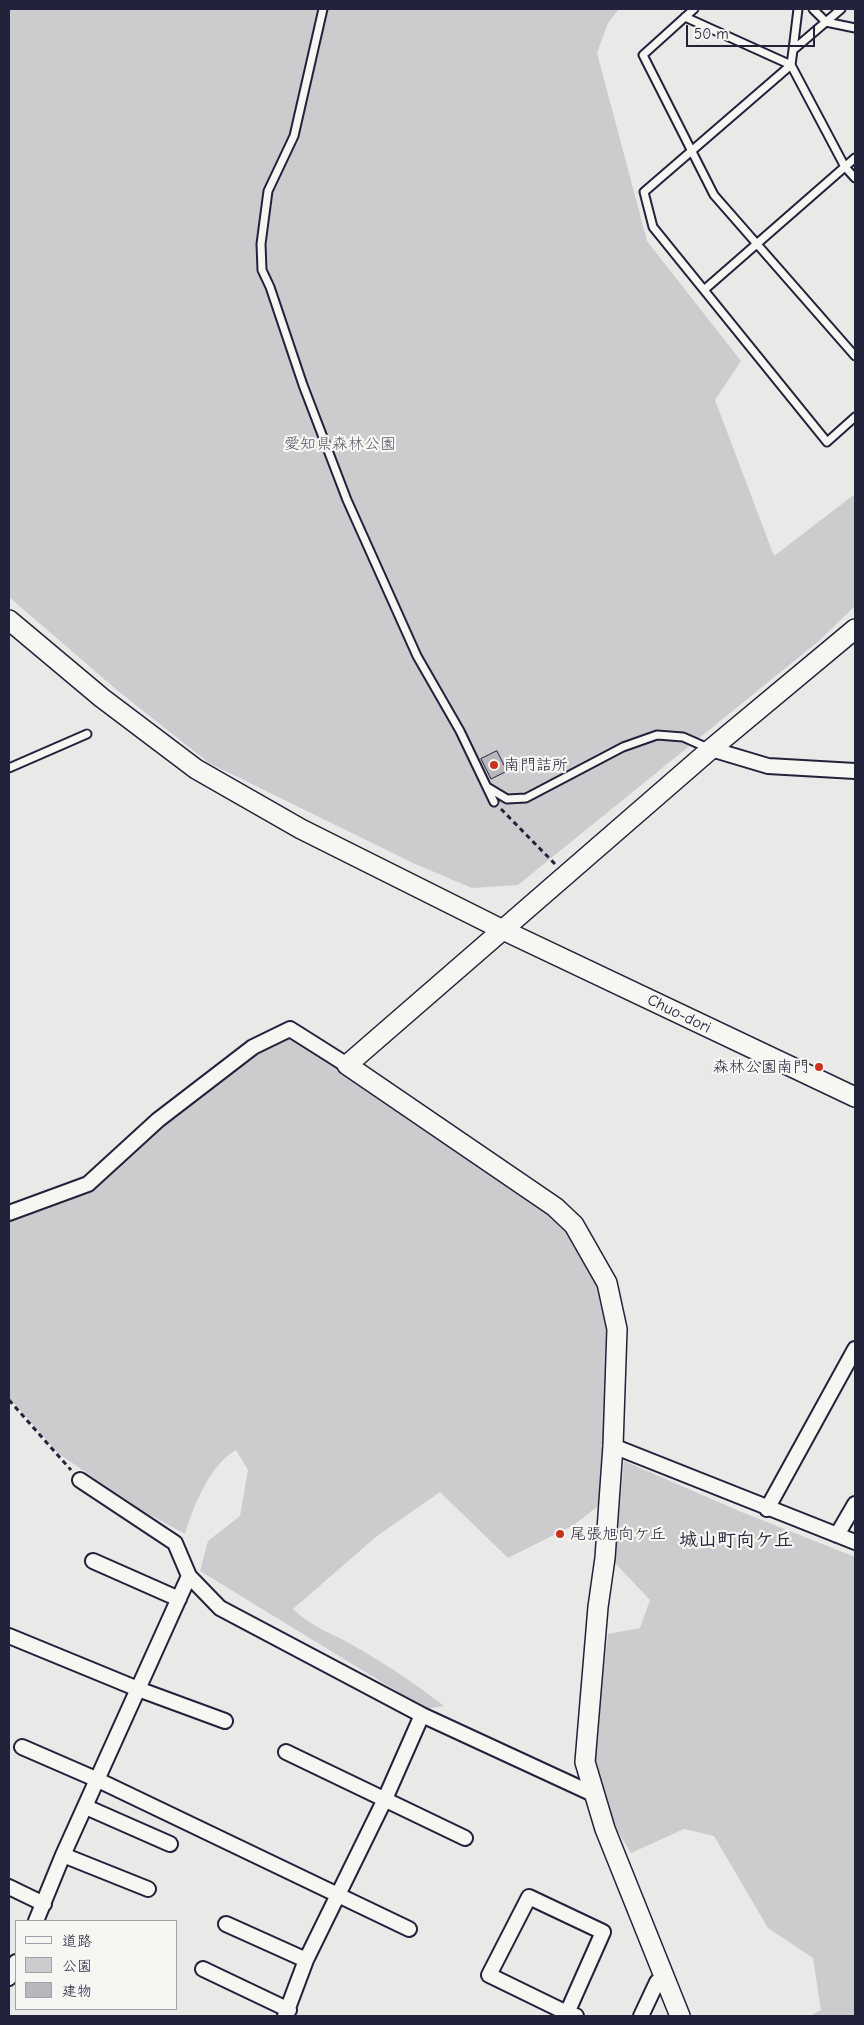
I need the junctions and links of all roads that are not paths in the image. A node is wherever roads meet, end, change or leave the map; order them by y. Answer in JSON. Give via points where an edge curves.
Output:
{"nodes":[{"id":1,"x":323,"y":9,"type":"edge"},
{"id":2,"x":694,"y":9,"type":"edge"},
{"id":3,"x":798,"y":9,"type":"edge"},
{"id":4,"x":814,"y":9,"type":"edge"},
{"id":5,"x":842,"y":9,"type":"edge"},
{"id":6,"x":685,"y":17,"type":"junction"},
{"id":7,"x":826,"y":22,"type":"junction"},
{"id":8,"x":855,"y":28,"type":"edge"},
{"id":9,"x":792,"y":50,"type":"junction"},
{"id":10,"x":791,"y":65,"type":"junction"},
{"id":11,"x":690,"y":153,"type":"junction"},
{"id":12,"x":855,"y":158,"type":"edge"},
{"id":13,"x":845,"y":167,"type":"junction"},
{"id":14,"x":855,"y":178,"type":"edge"},
{"id":15,"x":757,"y":244,"type":"junction"},
{"id":16,"x":704,"y":290,"type":"junction"},
{"id":17,"x":855,"y":356,"type":"edge"},
{"id":18,"x":855,"y":417,"type":"edge"},
{"id":19,"x":9,"y":620,"type":"edge"},
{"id":20,"x":855,"y":629,"type":"edge"},
{"id":21,"x":87,"y":734,"type":"dead end"},
{"id":22,"x":711,"y":749,"type":"junction"},
{"id":23,"x":9,"y":768,"type":"edge"},
{"id":24,"x":855,"y":771,"type":"edge"},
{"id":25,"x":486,"y":786,"type":"junction"},
{"id":26,"x":494,"y":802,"type":"road end"},
{"id":27,"x":503,"y":930,"type":"junction"},
{"id":28,"x":347,"y":1065,"type":"junction"},
{"id":29,"x":855,"y":1097,"type":"edge"},
{"id":30,"x":9,"y":1213,"type":"edge"},
{"id":31,"x":855,"y":1349,"type":"edge"},
{"id":32,"x":613,"y":1446,"type":"junction"},
{"id":33,"x":80,"y":1480,"type":"road end"},
{"id":34,"x":855,"y":1504,"type":"edge"},
{"id":35,"x":766,"y":1509,"type":"junction"},
{"id":36,"x":837,"y":1535,"type":"junction"},
{"id":37,"x":855,"y":1542,"type":"edge"},
{"id":38,"x":93,"y":1561,"type":"dead end"},
{"id":39,"x":189,"y":1576,"type":"junction"},
{"id":40,"x":179,"y":1599,"type":"junction"},
{"id":41,"x":9,"y":1636,"type":"edge"},
{"id":42,"x":138,"y":1689,"type":"junction"},
{"id":43,"x":422,"y":1715,"type":"junction"},
{"id":44,"x":225,"y":1721,"type":"dead end"},
{"id":45,"x":22,"y":1747,"type":"dead end"},
{"id":46,"x":286,"y":1752,"type":"dead end"},
{"id":47,"x":98,"y":1780,"type":"junction"},
{"id":48,"x":593,"y":1794,"type":"junction"},
{"id":49,"x":385,"y":1800,"type":"junction"},
{"id":50,"x":86,"y":1807,"type":"junction"},
{"id":51,"x":465,"y":1838,"type":"dead end"},
{"id":52,"x":170,"y":1844,"type":"dead end"},
{"id":53,"x":63,"y":1855,"type":"junction"},
{"id":54,"x":9,"y":1887,"type":"edge"},
{"id":55,"x":148,"y":1889,"type":"dead end"},
{"id":56,"x":339,"y":1895,"type":"junction"},
{"id":57,"x":44,"y":1904,"type":"junction"},
{"id":58,"x":36,"y":1920,"type":"edge"},
{"id":59,"x":226,"y":1924,"type":"dead end"},
{"id":60,"x":409,"y":1929,"type":"dead end"},
{"id":61,"x":306,"y":1960,"type":"junction"},
{"id":62,"x":15,"y":1964,"type":"edge"},
{"id":63,"x":203,"y":1969,"type":"dead end"},
{"id":64,"x":9,"y":1978,"type":"edge"},
{"id":65,"x":666,"y":1980,"type":"junction"},
{"id":66,"x":287,"y":2013,"type":"edge"},
{"id":67,"x":571,"y":2015,"type":"edge"},
{"id":68,"x":641,"y":2016,"type":"edge"},
{"id":69,"x":680,"y":2016,"type":"edge"}],
"edges":[{"from":1,"to":25,"type":"lane","via":[[294,136],[268,191],[260,244],[262,270],[347,500],[417,656],[460,731]]},
{"from":2,"to":6,"type":"lane"},
{"from":3,"to":9,"type":"lane"},
{"from":4,"to":7,"type":"lane"},
{"from":5,"to":7,"type":"lane"},
{"from":6,"to":10,"type":"lane"},
{"from":6,"to":11,"type":"lane","via":[[643,55]]},
{"from":7,"to":8,"type":"lane"},
{"from":7,"to":9,"type":"lane"},
{"from":9,"to":10,"type":"lane"},
{"from":10,"to":11,"type":"lane"},
{"from":10,"to":13,"type":"lane"},
{"from":11,"to":15,"type":"lane","via":[[714,195]]},
{"from":11,"to":16,"type":"lane","via":[[644,192],[653,227]]},
{"from":12,"to":13,"type":"lane"},
{"from":13,"to":14,"type":"lane"},
{"from":13,"to":15,"type":"lane"},
{"from":15,"to":16,"type":"lane"},
{"from":15,"to":17,"type":"lane"},
{"from":16,"to":18,"type":"lane","via":[[827,442]]},
{"from":19,"to":27,"type":"street","name":"Chuo-dori","via":[[102,698],[196,769],[301,829]]},
{"from":20,"to":22,"type":"street"},
{"from":21,"to":23,"type":"lane"},
{"from":22,"to":24,"type":"street","via":[[768,766]]},
{"from":22,"to":25,"type":"lane","via":[[683,737],[657,736],[623,747],[526,798],[507,799]]},
{"from":22,"to":27,"type":"street"},
{"from":25,"to":26,"type":"lane"},
{"from":27,"to":28,"type":"street"},
{"from":27,"to":29,"type":"street","name":"Chuo-dori"},
{"from":28,"to":30,"type":"street","via":[[290,1029],[253,1047],[158,1120],[88,1184]]},
{"from":28,"to":32,"type":"street","via":[[555,1207],[574,1225],[606,1283],[617,1329]]},
{"from":31,"to":35,"type":"street"},
{"from":32,"to":35,"type":"street"},
{"from":32,"to":48,"type":"street","via":[[585,1762]]},
{"from":33,"to":39,"type":"street","via":[[175,1544]]},
{"from":34,"to":36,"type":"street"},
{"from":35,"to":36,"type":"street"},
{"from":36,"to":37,"type":"street"},
{"from":38,"to":40,"type":"street"},
{"from":39,"to":40,"type":"street"},
{"from":39,"to":43,"type":"street","via":[[220,1608]]},
{"from":40,"to":42,"type":"street"},
{"from":41,"to":42,"type":"street"},
{"from":42,"to":44,"type":"street"},
{"from":42,"to":47,"type":"street"},
{"from":43,"to":48,"type":"street"},
{"from":43,"to":49,"type":"street"},
{"from":45,"to":47,"type":"street"},
{"from":46,"to":49,"type":"street"},
{"from":47,"to":50,"type":"street"},
{"from":47,"to":56,"type":"street"},
{"from":48,"to":65,"type":"street"},
{"from":49,"to":51,"type":"street"},
{"from":49,"to":56,"type":"street"},
{"from":50,"to":52,"type":"street"},
{"from":50,"to":53,"type":"street"},
{"from":53,"to":55,"type":"street"},
{"from":53,"to":57,"type":"street"},
{"from":54,"to":57,"type":"street"},
{"from":56,"to":60,"type":"street"},
{"from":56,"to":61,"type":"street"},
{"from":57,"to":58,"type":"street"},
{"from":59,"to":61,"type":"street"},
{"from":61,"to":66,"type":"street"},
{"from":62,"to":64,"type":"street"},
{"from":63,"to":66,"type":"street"},
{"from":65,"to":68,"type":"street","via":[[657,1982]]},
{"from":65,"to":69,"type":"street"},
{"from":67,"to":67,"type":"street","via":[[489,1975],[529,1897],[603,1932]]}]}
